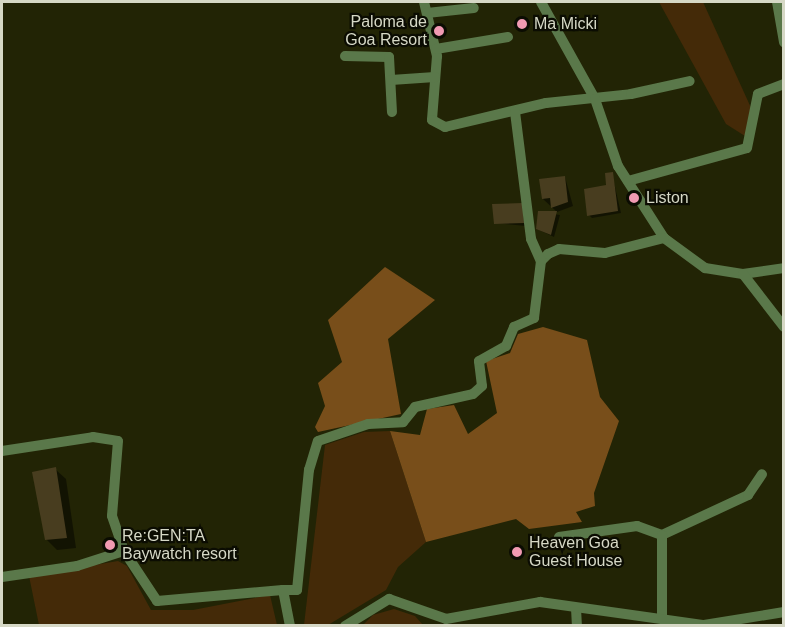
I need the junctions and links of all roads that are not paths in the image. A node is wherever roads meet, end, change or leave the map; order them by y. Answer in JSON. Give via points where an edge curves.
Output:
{"nodes":[{"id":1,"x":424,"y":2,"type":"edge"},
{"id":2,"x":541,"y":2,"type":"edge"},
{"id":3,"x":777,"y":2,"type":"edge"},
{"id":4,"x":474,"y":8,"type":"dead end"},
{"id":5,"x":427,"y":14,"type":"junction"},
{"id":6,"x":508,"y":37,"type":"dead end"},
{"id":7,"x":783,"y":42,"type":"edge"},
{"id":8,"x":436,"y":49,"type":"junction"},
{"id":9,"x":345,"y":56,"type":"dead end"},
{"id":10,"x":435,"y":77,"type":"junction"},
{"id":11,"x":391,"y":80,"type":"junction"},
{"id":12,"x":690,"y":81,"type":"dead end"},
{"id":13,"x":783,"y":84,"type":"edge"},
{"id":14,"x":595,"y":99,"type":"junction"},
{"id":15,"x":392,"y":112,"type":"dead end"},
{"id":16,"x":515,"y":112,"type":"junction"},
{"id":17,"x":628,"y":181,"type":"junction"},
{"id":18,"x":664,"y":238,"type":"junction"},
{"id":19,"x":542,"y":261,"type":"junction"},
{"id":20,"x":783,"y":268,"type":"edge"},
{"id":21,"x":743,"y":274,"type":"junction"},
{"id":22,"x":783,"y":327,"type":"edge"},
{"id":23,"x":2,"y":451,"type":"edge"},
{"id":24,"x":762,"y":474,"type":"dead end"},
{"id":25,"x":662,"y":535,"type":"junction"},
{"id":26,"x":559,"y":537,"type":"dead end"},
{"id":27,"x":124,"y":551,"type":"junction"},
{"id":28,"x":2,"y":578,"type":"edge"},
{"id":29,"x":283,"y":590,"type":"junction"},
{"id":30,"x":576,"y":608,"type":"junction"},
{"id":31,"x":783,"y":612,"type":"edge"},
{"id":32,"x":662,"y":618,"type":"junction"},
{"id":33,"x":680,"y":623,"type":"edge"},
{"id":34,"x":290,"y":626,"type":"edge"},
{"id":35,"x":345,"y":626,"type":"edge"},
{"id":36,"x":577,"y":626,"type":"edge"}],
"edges":[{"from":1,"to":5,"type":"street"},
{"from":2,"to":14,"type":"street"},
{"from":3,"to":7,"type":"street"},
{"from":4,"to":5,"type":"street"},
{"from":5,"to":8,"type":"street"},
{"from":6,"to":8,"type":"street"},
{"from":8,"to":10,"type":"street"},
{"from":9,"to":11,"type":"street","via":[[389,57]]},
{"from":10,"to":11,"type":"street"},
{"from":10,"to":16,"type":"street","via":[[436,124],[458,128]]},
{"from":11,"to":15,"type":"street"},
{"from":12,"to":14,"type":"street"},
{"from":13,"to":17,"type":"street","via":[[758,94],[747,148]]},
{"from":14,"to":16,"type":"street"},
{"from":14,"to":17,"type":"street"},
{"from":16,"to":19,"type":"street","via":[[531,239]]},
{"from":17,"to":18,"type":"street"},
{"from":18,"to":19,"type":"street","via":[[605,253],[559,249]]},
{"from":18,"to":21,"type":"street","via":[[705,268]]},
{"from":19,"to":29,"type":"street","via":[[534,318],[514,327],[506,346],[479,361],[482,386],[473,394],[416,407],[403,422],[368,424],[318,441],[309,470],[297,590]]},
{"from":20,"to":21,"type":"street"},
{"from":21,"to":22,"type":"street"},
{"from":23,"to":27,"type":"street","via":[[93,437],[118,441],[112,516]]},
{"from":24,"to":25,"type":"street","via":[[748,495]]},
{"from":25,"to":26,"type":"street","via":[[637,526]]},
{"from":25,"to":32,"type":"street"},
{"from":27,"to":28,"type":"street"},
{"from":27,"to":29,"type":"street","via":[[157,601]]},
{"from":29,"to":34,"type":"street"},
{"from":30,"to":32,"type":"street"},
{"from":30,"to":35,"type":"street","via":[[540,602],[446,619],[389,599]]},
{"from":30,"to":36,"type":"street"},
{"from":31,"to":33,"type":"street","via":[[724,624]]},
{"from":32,"to":33,"type":"street"}]}
